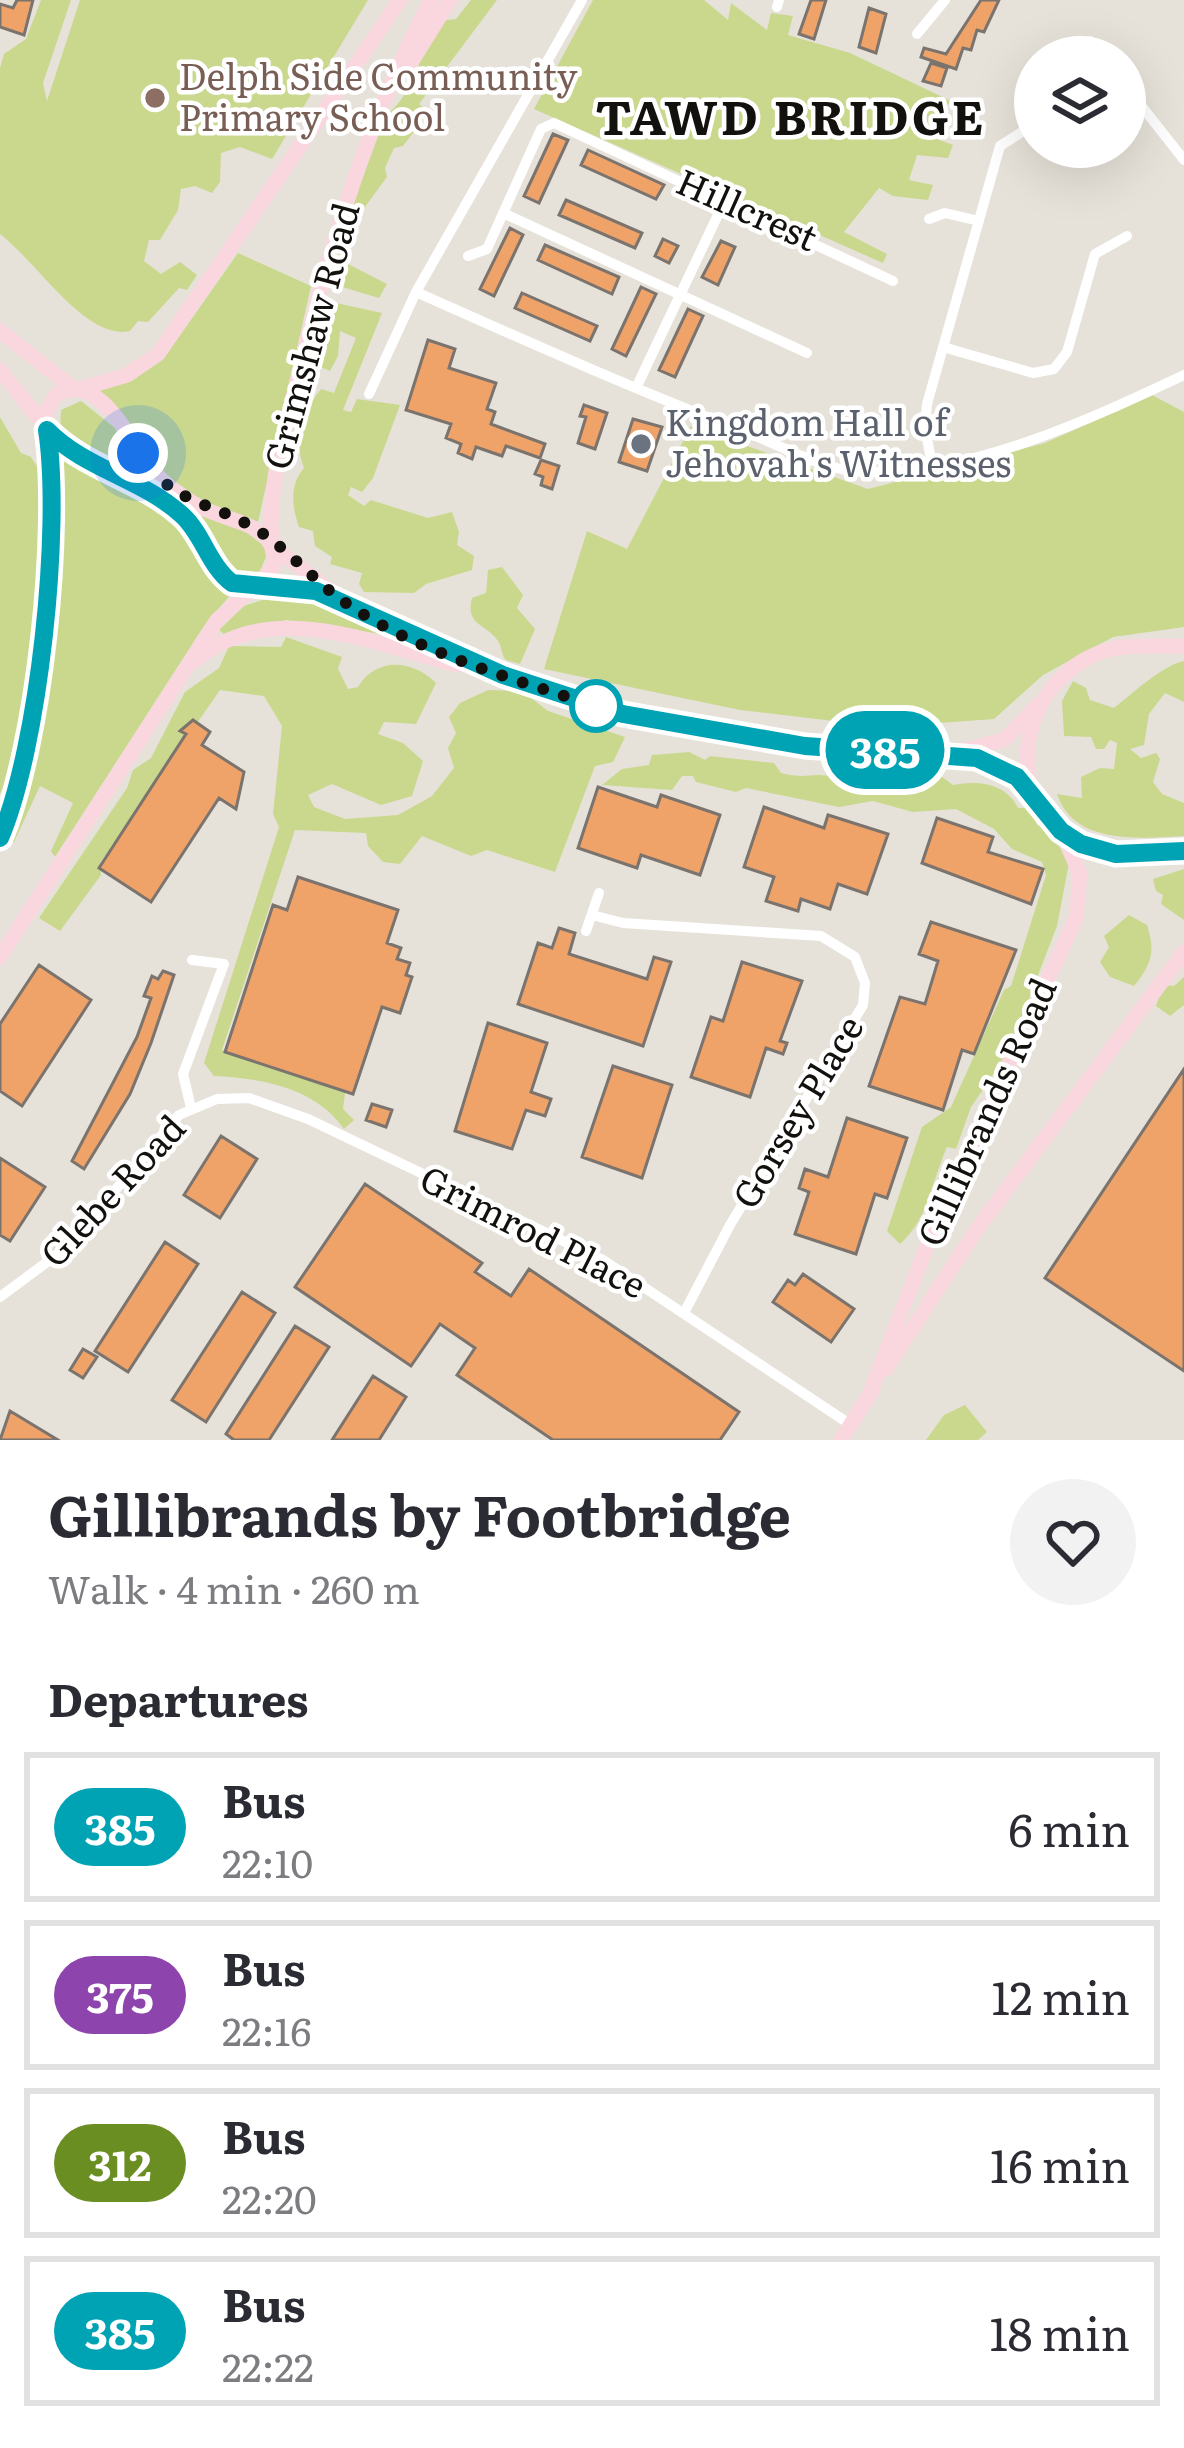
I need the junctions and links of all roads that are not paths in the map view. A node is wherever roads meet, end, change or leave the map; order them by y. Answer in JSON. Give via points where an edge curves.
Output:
{"nodes":[{"id":1,"x":386,"y":0,"type":"edge"},
{"id":2,"x":400,"y":0,"type":"edge"},
{"id":3,"x":431,"y":0,"type":"edge"},
{"id":4,"x":450,"y":0,"type":"edge"},
{"id":5,"x":582,"y":0,"type":"edge"},
{"id":6,"x":945,"y":0,"type":"edge"},
{"id":7,"x":915,"y":34,"type":"dead end"},
{"id":8,"x":382,"y":112,"type":"junction"},
{"id":9,"x":1146,"y":112,"type":"edge"},
{"id":10,"x":1014,"y":137,"type":"edge"},
{"id":11,"x":293,"y":159,"type":"junction"},
{"id":12,"x":1184,"y":160,"type":"edge"},
{"id":13,"x":724,"y":200,"type":"junction"},
{"id":14,"x":503,"y":213,"type":"junction"},
{"id":15,"x":929,"y":219,"type":"dead end"},
{"id":16,"x":980,"y":221,"type":"junction"},
{"id":17,"x":1127,"y":236,"type":"dead end"},
{"id":18,"x":468,"y":256,"type":"dead end"},
{"id":19,"x":893,"y":281,"type":"dead end"},
{"id":20,"x":416,"y":292,"type":"junction"},
{"id":21,"x":680,"y":293,"type":"junction"},
{"id":22,"x":0,"y":331,"type":"edge"},
{"id":23,"x":944,"y":347,"type":"junction"},
{"id":24,"x":807,"y":353,"type":"dead end"},
{"id":25,"x":0,"y":370,"type":"edge"},
{"id":26,"x":1184,"y":375,"type":"edge"},
{"id":27,"x":637,"y":386,"type":"junction"},
{"id":28,"x":75,"y":389,"type":"junction"},
{"id":29,"x":369,"y":394,"type":"dead end"},
{"id":30,"x":47,"y":429,"type":"junction"},
{"id":31,"x":932,"y":465,"type":"junction"},
{"id":32,"x":273,"y":545,"type":"junction"},
{"id":33,"x":256,"y":587,"type":"junction"},
{"id":34,"x":344,"y":602,"type":"junction"},
{"id":35,"x":1184,"y":646,"type":"edge"},
{"id":36,"x":183,"y":674,"type":"junction"},
{"id":37,"x":503,"y":675,"type":"junction"},
{"id":38,"x":1037,"y":705,"type":"junction"},
{"id":39,"x":951,"y":752,"type":"junction"},
{"id":40,"x":1037,"y":800,"type":"junction"},
{"id":41,"x":1061,"y":831,"type":"junction"},
{"id":42,"x":0,"y":838,"type":"edge"},
{"id":43,"x":1184,"y":851,"type":"edge"},
{"id":44,"x":599,"y":893,"type":"dead end"},
{"id":45,"x":592,"y":915,"type":"junction"},
{"id":46,"x":586,"y":931,"type":"dead end"},
{"id":47,"x":1184,"y":952,"type":"edge"},
{"id":48,"x":0,"y":957,"type":"edge"},
{"id":49,"x":192,"y":960,"type":"dead end"},
{"id":50,"x":191,"y":1108,"type":"junction"},
{"id":51,"x":0,"y":1298,"type":"edge"},
{"id":52,"x":684,"y":1313,"type":"junction"},
{"id":53,"x":870,"y":1394,"type":"junction"},
{"id":54,"x":851,"y":1425,"type":"junction"},
{"id":55,"x":841,"y":1440,"type":"edge"}],
"edges":[{"from":1,"to":11,"type":"street"},
{"from":2,"to":11,"type":"street","name":"Grimshaw Road"},
{"from":3,"to":8,"type":"street","name":"Grimshaw Road"},
{"from":4,"to":8,"type":"street"},
{"from":5,"to":20,"type":"street"},
{"from":6,"to":7,"type":"street"},
{"from":8,"to":32,"type":"street","name":"Grimshaw Road","via":[[323,271],[271,490]]},
{"from":9,"to":12,"type":"street"},
{"from":10,"to":16,"type":"street","via":[[1000,146]]},
{"from":11,"to":28,"type":"street","name":"Grimshaw Road","via":[[158,354],[127,376]]},
{"from":13,"to":14,"type":"street","name":"Hillcrest","via":[[554,123],[541,129]]},
{"from":13,"to":19,"type":"street","name":"Hillcrest"},
{"from":13,"to":21,"type":"street"},
{"from":14,"to":18,"type":"street","name":"Hillcrest","via":[[484,253]]},
{"from":14,"to":21,"type":"street"},
{"from":15,"to":16,"type":"street","via":[[945,213]]},
{"from":16,"to":23,"type":"street"},
{"from":17,"to":23,"type":"street","via":[[1095,254],[1067,352],[1054,370],[1033,373]]},
{"from":20,"to":27,"type":"street"},
{"from":20,"to":29,"type":"street"},
{"from":21,"to":24,"type":"street"},
{"from":21,"to":27,"type":"street"},
{"from":22,"to":28,"type":"street"},
{"from":23,"to":31,"type":"street","via":[[925,416]]},
{"from":25,"to":30,"type":"street"},
{"from":26,"to":31,"type":"street","via":[[1090,419]]},
{"from":27,"to":31,"type":"street","via":[[856,472]]},
{"from":28,"to":30,"type":"street","via":[[48,404]]},
{"from":28,"to":32,"type":"street","via":[[106,405],[164,482]]},
{"from":30,"to":33,"type":"street","via":[[73,453],[153,493],[194,527],[224,577]]},
{"from":30,"to":42,"type":"street","via":[[51,506],[34,700]]},
{"from":32,"to":33,"type":"street","via":[[272,572]]},
{"from":32,"to":34,"type":"street"},
{"from":33,"to":34,"type":"street","via":[[316,591]]},
{"from":33,"to":36,"type":"street","via":[[217,620]]},
{"from":34,"to":37,"type":"street"},
{"from":35,"to":38,"type":"street","via":[[1106,650],[1057,680]]},
{"from":36,"to":37,"type":"street","via":[[224,641],[290,626]]},
{"from":36,"to":48,"type":"street"},
{"from":37,"to":39,"type":"street","via":[[684,728],[805,746]]},
{"from":38,"to":39,"type":"street","via":[[1004,740]]},
{"from":38,"to":40,"type":"street","via":[[1026,754]]},
{"from":39,"to":40,"type":"street","via":[[998,766]]},
{"from":40,"to":41,"type":"street"},
{"from":41,"to":43,"type":"street","via":[[1116,854]]},
{"from":41,"to":53,"type":"street","name":"Gillibrands Road","via":[[1080,874],[1076,918],[940,1212]]},
{"from":44,"to":45,"type":"street"},
{"from":45,"to":46,"type":"street"},
{"from":45,"to":52,"type":"street","name":"Gorsey Place","via":[[821,936],[848,949],[864,974],[859,1015]]},
{"from":47,"to":53,"type":"street","name":"Gillibrands Road","via":[[977,1229]]},
{"from":49,"to":50,"type":"street","name":"Glebe Road","via":[[224,964],[183,1074]]},
{"from":50,"to":51,"type":"street","name":"Glebe Road","via":[[66,1248]]},
{"from":50,"to":52,"type":"street","name":"Grimrod Place","via":[[234,1097],[266,1101],[603,1260]]},
{"from":52,"to":54,"type":"street","name":"Grimrod Place"},
{"from":53,"to":54,"type":"street","name":"Gillibrands Road"},
{"from":54,"to":55,"type":"street","name":"Gillibrands Road"}]}
